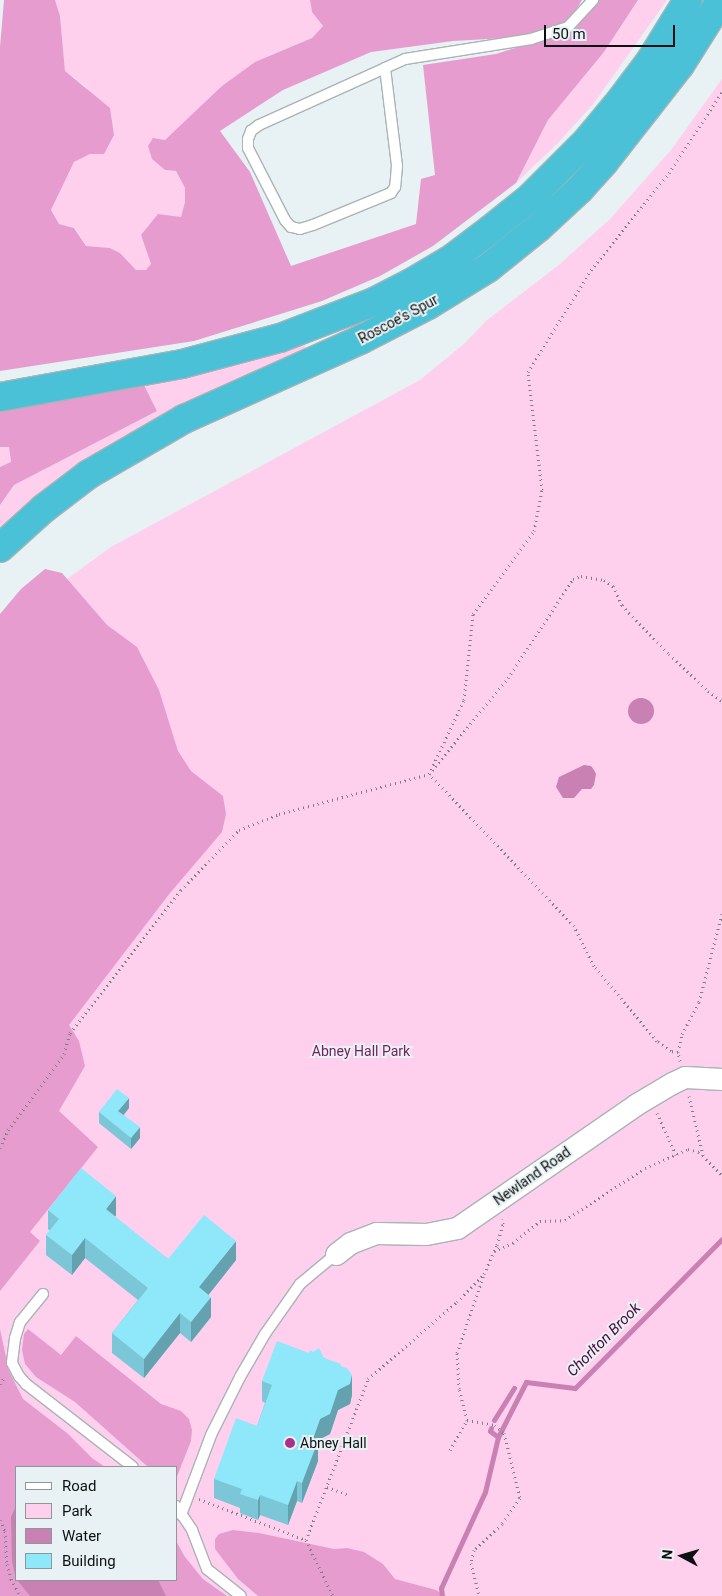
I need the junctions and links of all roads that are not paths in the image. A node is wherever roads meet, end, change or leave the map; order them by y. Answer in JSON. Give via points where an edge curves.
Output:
{"nodes":[{"id":1,"x":593,"y":0,"type":"edge"},
{"id":2,"x":688,"y":0,"type":"edge"},
{"id":3,"x":721,"y":0,"type":"edge"},
{"id":4,"x":385,"y":68,"type":"junction"},
{"id":5,"x":0,"y":397,"type":"edge"},
{"id":6,"x":0,"y":548,"type":"edge"},
{"id":7,"x":722,"y":1079,"type":"edge"},
{"id":8,"x":336,"y":1254,"type":"joint"},
{"id":9,"x":42,"y":1294,"type":"dead end"},
{"id":10,"x":131,"y":1466,"type":"edge"},
{"id":11,"x":179,"y":1510,"type":"edge"},
{"id":12,"x":241,"y":1596,"type":"edge"}],
"edges":[{"from":1,"to":4,"type":"lane","via":[[568,28],[531,39],[405,59]]},
{"from":2,"to":5,"type":"highway","name":"Roscoe's Spur","via":[[651,60],[586,141],[531,196],[490,230],[453,258],[411,283],[374,302],[271,341],[182,364]]},
{"from":3,"to":6,"type":"highway","name":"Roscoe's Spur","via":[[680,66],[604,162],[539,228],[488,268],[428,305],[360,340],[184,419],[89,474]]},
{"from":4,"to":4,"type":"lane","via":[[397,166],[395,187],[391,193],[313,225],[300,229],[291,227],[248,148],[251,131]]},
{"from":7,"to":8,"type":"street","name":"Newland Road","via":[[685,1077],[649,1096],[457,1228],[426,1234],[376,1233],[350,1243]]},
{"from":8,"to":11,"type":"lane","via":[[300,1284],[265,1334],[211,1435],[190,1496]]},
{"from":9,"to":10,"type":"lane","via":[[20,1322],[12,1363],[26,1384]]},
{"from":11,"to":12,"type":"lane","via":[[192,1530],[207,1569]]}]}
